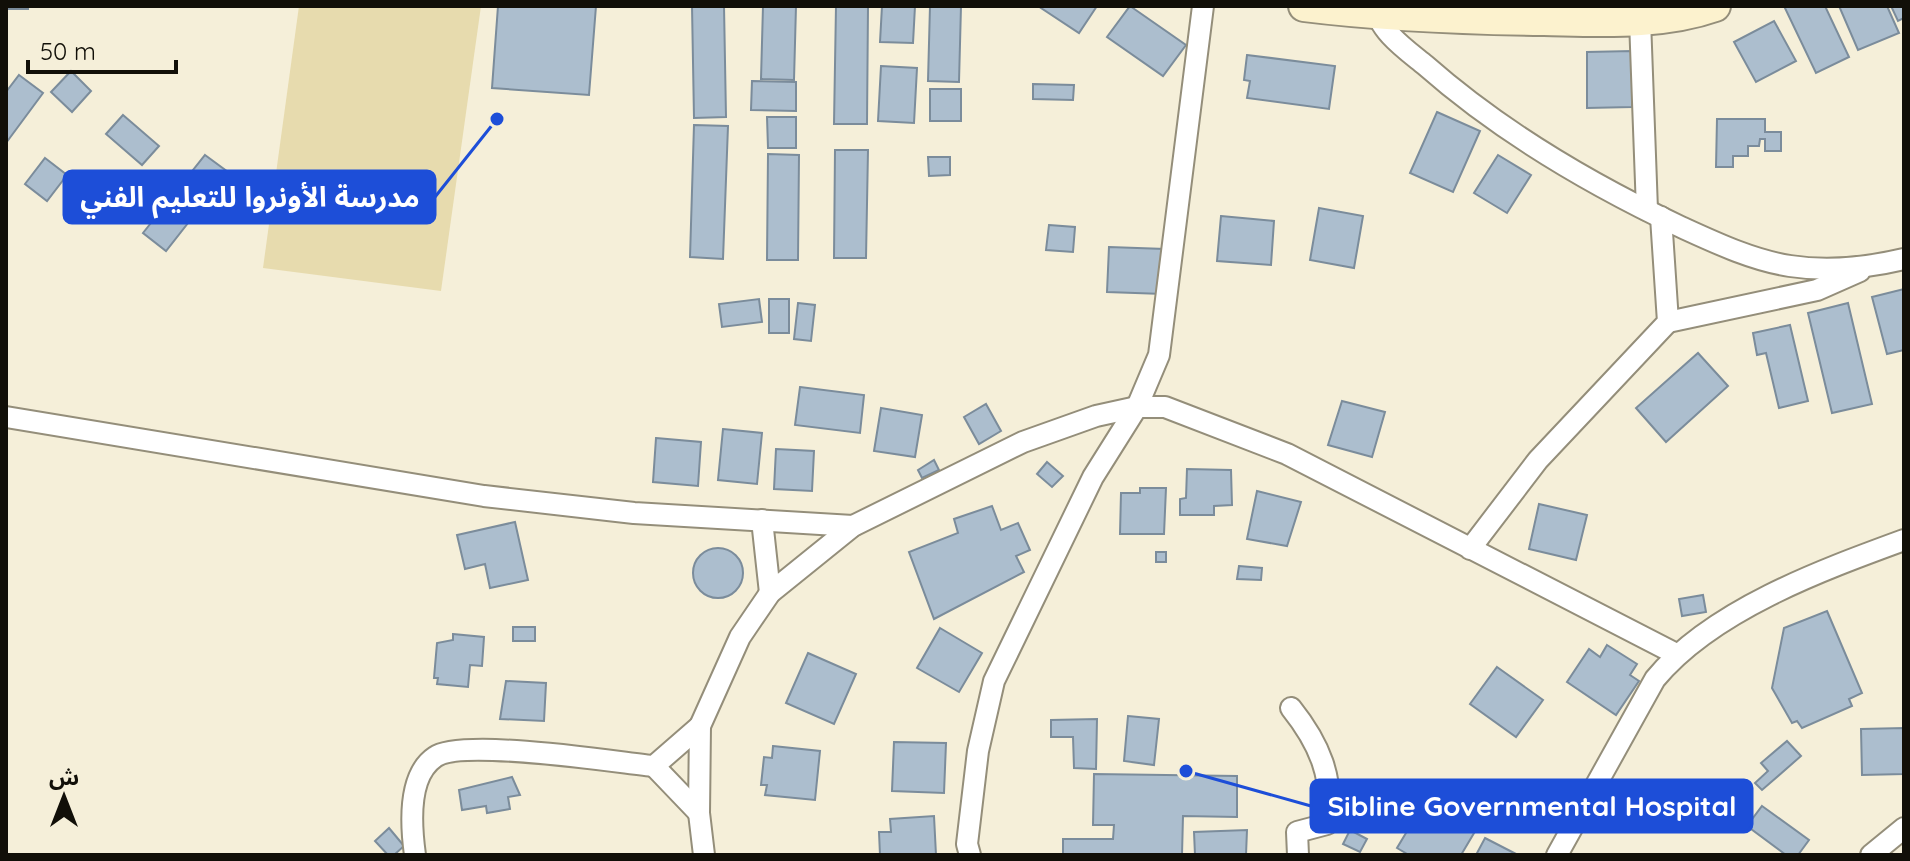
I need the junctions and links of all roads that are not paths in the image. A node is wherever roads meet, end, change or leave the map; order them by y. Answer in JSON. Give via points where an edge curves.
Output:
{"nodes":[{"id":1,"x":1203,"y":6,"type":"edge"},
{"id":2,"x":1304,"y":6,"type":"edge"},
{"id":3,"x":1715,"y":6,"type":"edge"},
{"id":4,"x":1376,"y":10,"type":"edge"},
{"id":5,"x":1657,"y":15,"type":"edge"},
{"id":6,"x":1654,"y":213,"type":"junction"},
{"id":7,"x":1904,"y":259,"type":"edge"},
{"id":8,"x":1865,"y":268,"type":"junction"},
{"id":9,"x":1668,"y":322,"type":"junction"},
{"id":10,"x":1137,"y":407,"type":"junction"},
{"id":11,"x":6,"y":417,"type":"edge"},
{"id":12,"x":762,"y":520,"type":"junction"},
{"id":13,"x":853,"y":526,"type":"junction"},
{"id":14,"x":1904,"y":540,"type":"edge"},
{"id":15,"x":1470,"y":549,"type":"junction"},
{"id":16,"x":770,"y":593,"type":"junction"},
{"id":17,"x":1676,"y":654,"type":"junction"},
{"id":18,"x":1291,"y":708,"type":"dead end"},
{"id":19,"x":700,"y":726,"type":"junction"},
{"id":20,"x":654,"y":766,"type":"junction"},
{"id":21,"x":699,"y":813,"type":"junction"},
{"id":22,"x":1904,"y":828,"type":"edge"},
{"id":23,"x":415,"y":855,"type":"edge"},
{"id":24,"x":704,"y":855,"type":"edge"},
{"id":25,"x":970,"y":855,"type":"edge"},
{"id":26,"x":1298,"y":855,"type":"edge"},
{"id":27,"x":1557,"y":855,"type":"edge"},
{"id":28,"x":1871,"y":855,"type":"edge"}],
"edges":[{"from":1,"to":10,"type":"street","via":[[1165,332]]},
{"from":2,"to":4,"type":"main road"},
{"from":3,"to":5,"type":"main road"},
{"from":4,"to":5,"type":"main road"},
{"from":4,"to":6,"type":"street","via":[[1406,49],[1452,89],[1528,143]]},
{"from":5,"to":6,"type":"street"},
{"from":6,"to":8,"type":"street","via":[[1769,261]]},
{"from":6,"to":9,"type":"street"},
{"from":7,"to":8,"type":"street"},
{"from":8,"to":9,"type":"street","via":[[1817,290]]},
{"from":9,"to":15,"type":"street","via":[[1538,460]]},
{"from":10,"to":13,"type":"street","via":[[1023,442]]},
{"from":10,"to":15,"type":"street","via":[[1165,407],[1287,454]]},
{"from":10,"to":25,"type":"street","via":[[1093,477],[994,681],[978,751]]},
{"from":11,"to":12,"type":"street","via":[[484,496],[634,513]]},
{"from":12,"to":13,"type":"street"},
{"from":12,"to":16,"type":"street"},
{"from":13,"to":16,"type":"street"},
{"from":14,"to":17,"type":"street","via":[[1804,579]]},
{"from":15,"to":17,"type":"street"},
{"from":16,"to":19,"type":"street","via":[[740,637]]},
{"from":17,"to":27,"type":"street","via":[[1655,679]]},
{"from":18,"to":26,"type":"street","via":[[1320,754],[1332,797],[1327,824],[1297,832]]},
{"from":19,"to":20,"type":"street"},
{"from":19,"to":21,"type":"street"},
{"from":20,"to":21,"type":"street"},
{"from":20,"to":23,"type":"street","via":[[471,749],[436,755],[426,765],[412,807]]},
{"from":21,"to":24,"type":"street"},
{"from":22,"to":28,"type":"street"}]}
